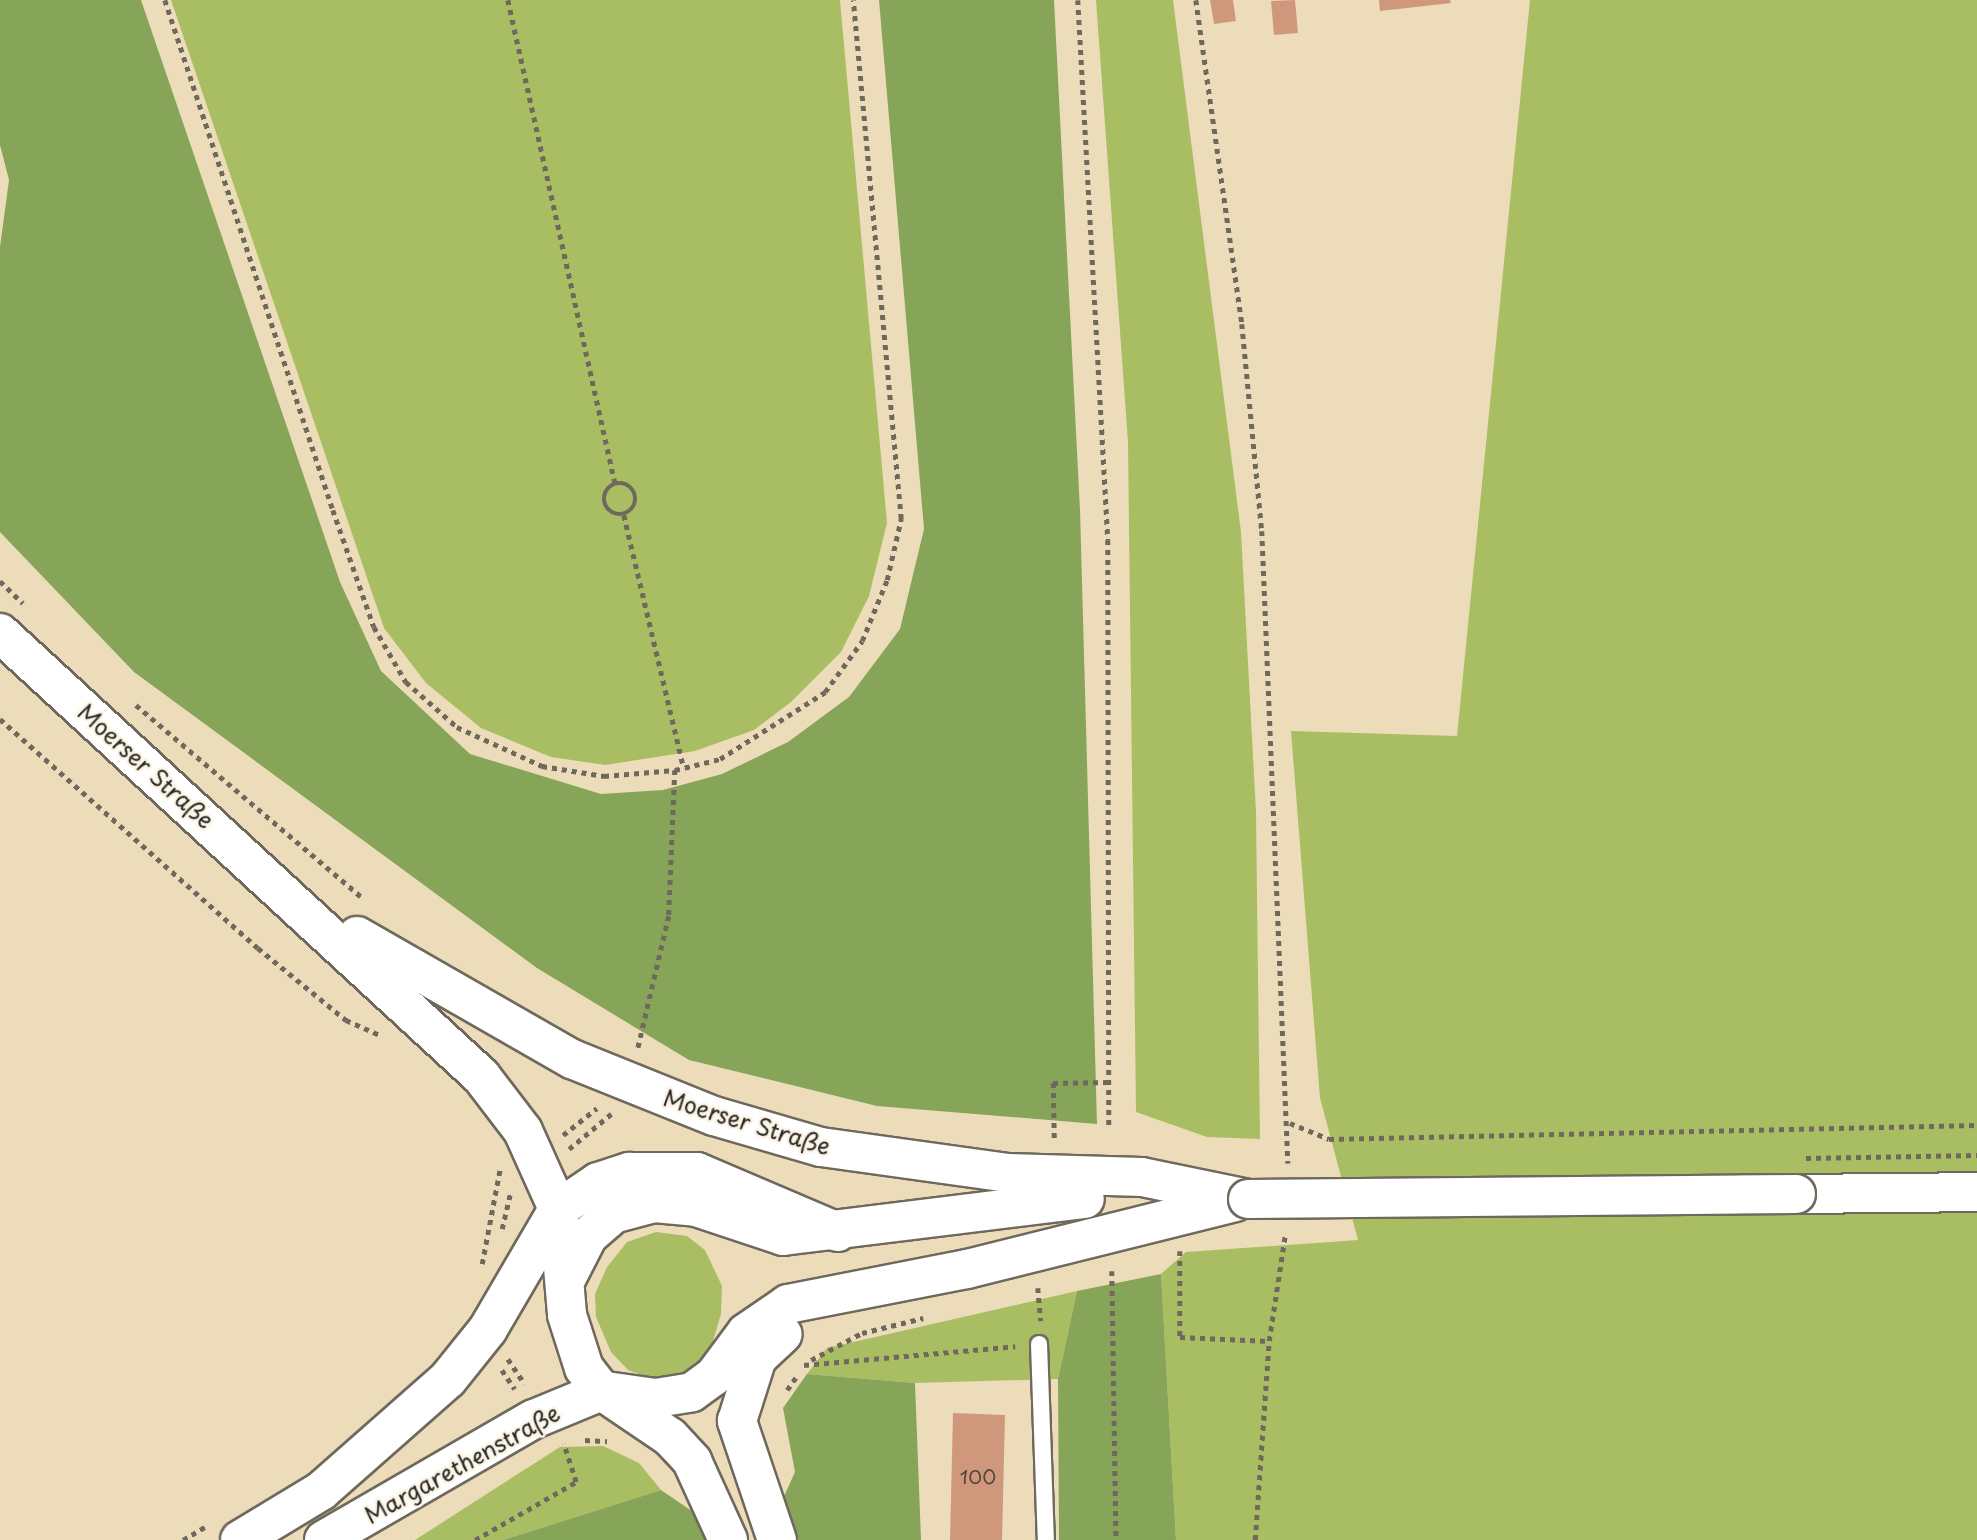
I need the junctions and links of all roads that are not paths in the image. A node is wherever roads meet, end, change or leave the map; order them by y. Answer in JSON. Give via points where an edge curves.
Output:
{"nodes":[{"id":1,"x":0,"y":633,"type":"edge"},
{"id":2,"x":293,"y":897,"type":"junction"},
{"id":3,"x":1977,"y":1192,"type":"edge"},
{"id":4,"x":1248,"y":1199,"type":"junction"},
{"id":5,"x":558,"y":1209,"type":"junction"},
{"id":6,"x":838,"y":1232,"type":"junction"},
{"id":7,"x":566,"y":1279,"type":"junction"},
{"id":8,"x":878,"y":1286,"type":"junction"},
{"id":9,"x":1039,"y":1344,"type":"road end"},
{"id":10,"x":602,"y":1391,"type":"junction"},
{"id":11,"x":240,"y":1540,"type":"edge"},
{"id":12,"x":324,"y":1540,"type":"edge"},
{"id":13,"x":728,"y":1540,"type":"edge"},
{"id":14,"x":777,"y":1540,"type":"edge"},
{"id":15,"x":1046,"y":1540,"type":"edge"}],
"edges":[{"from":1,"to":2,"type":"main road","name":"Moerser Straße"},
{"from":2,"to":4,"type":"main road","name":"Moerser Straße","via":[[572,1059],[714,1116],[833,1149],[1008,1173],[1142,1177]]},
{"from":2,"to":5,"type":"main road","name":"Moerser Straße","via":[[481,1076],[523,1131]]},
{"from":3,"to":4,"type":"main road","bridge":true},
{"from":4,"to":6,"type":"main road","via":[[1036,1200]]},
{"from":4,"to":8,"type":"main road"},
{"from":5,"to":6,"type":"main road","via":[[598,1182],[629,1172],[697,1172]]},
{"from":5,"to":7,"type":"main road","name":"Moerser Straße"},
{"from":5,"to":11,"type":"main road","via":[[482,1337],[385,1439],[321,1491]]},
{"from":6,"to":7,"type":"main road","via":[[783,1236],[696,1207],[654,1203],[613,1214],[588,1236]]},
{"from":7,"to":10,"type":"main road","name":"Moerser Straße","via":[[575,1348]]},
{"from":8,"to":10,"type":"main road","via":[[788,1304],[746,1333],[714,1376],[692,1392],[656,1398]]},
{"from":8,"to":14,"type":"main road","via":[[782,1334],[757,1358],[742,1390],[737,1422]]},
{"from":9,"to":15,"type":"lane"},
{"from":10,"to":12,"type":"main road","name":"Margarethenstraße","via":[[547,1429]]},
{"from":10,"to":13,"type":"main road","via":[[670,1437],[692,1461]]}]}
